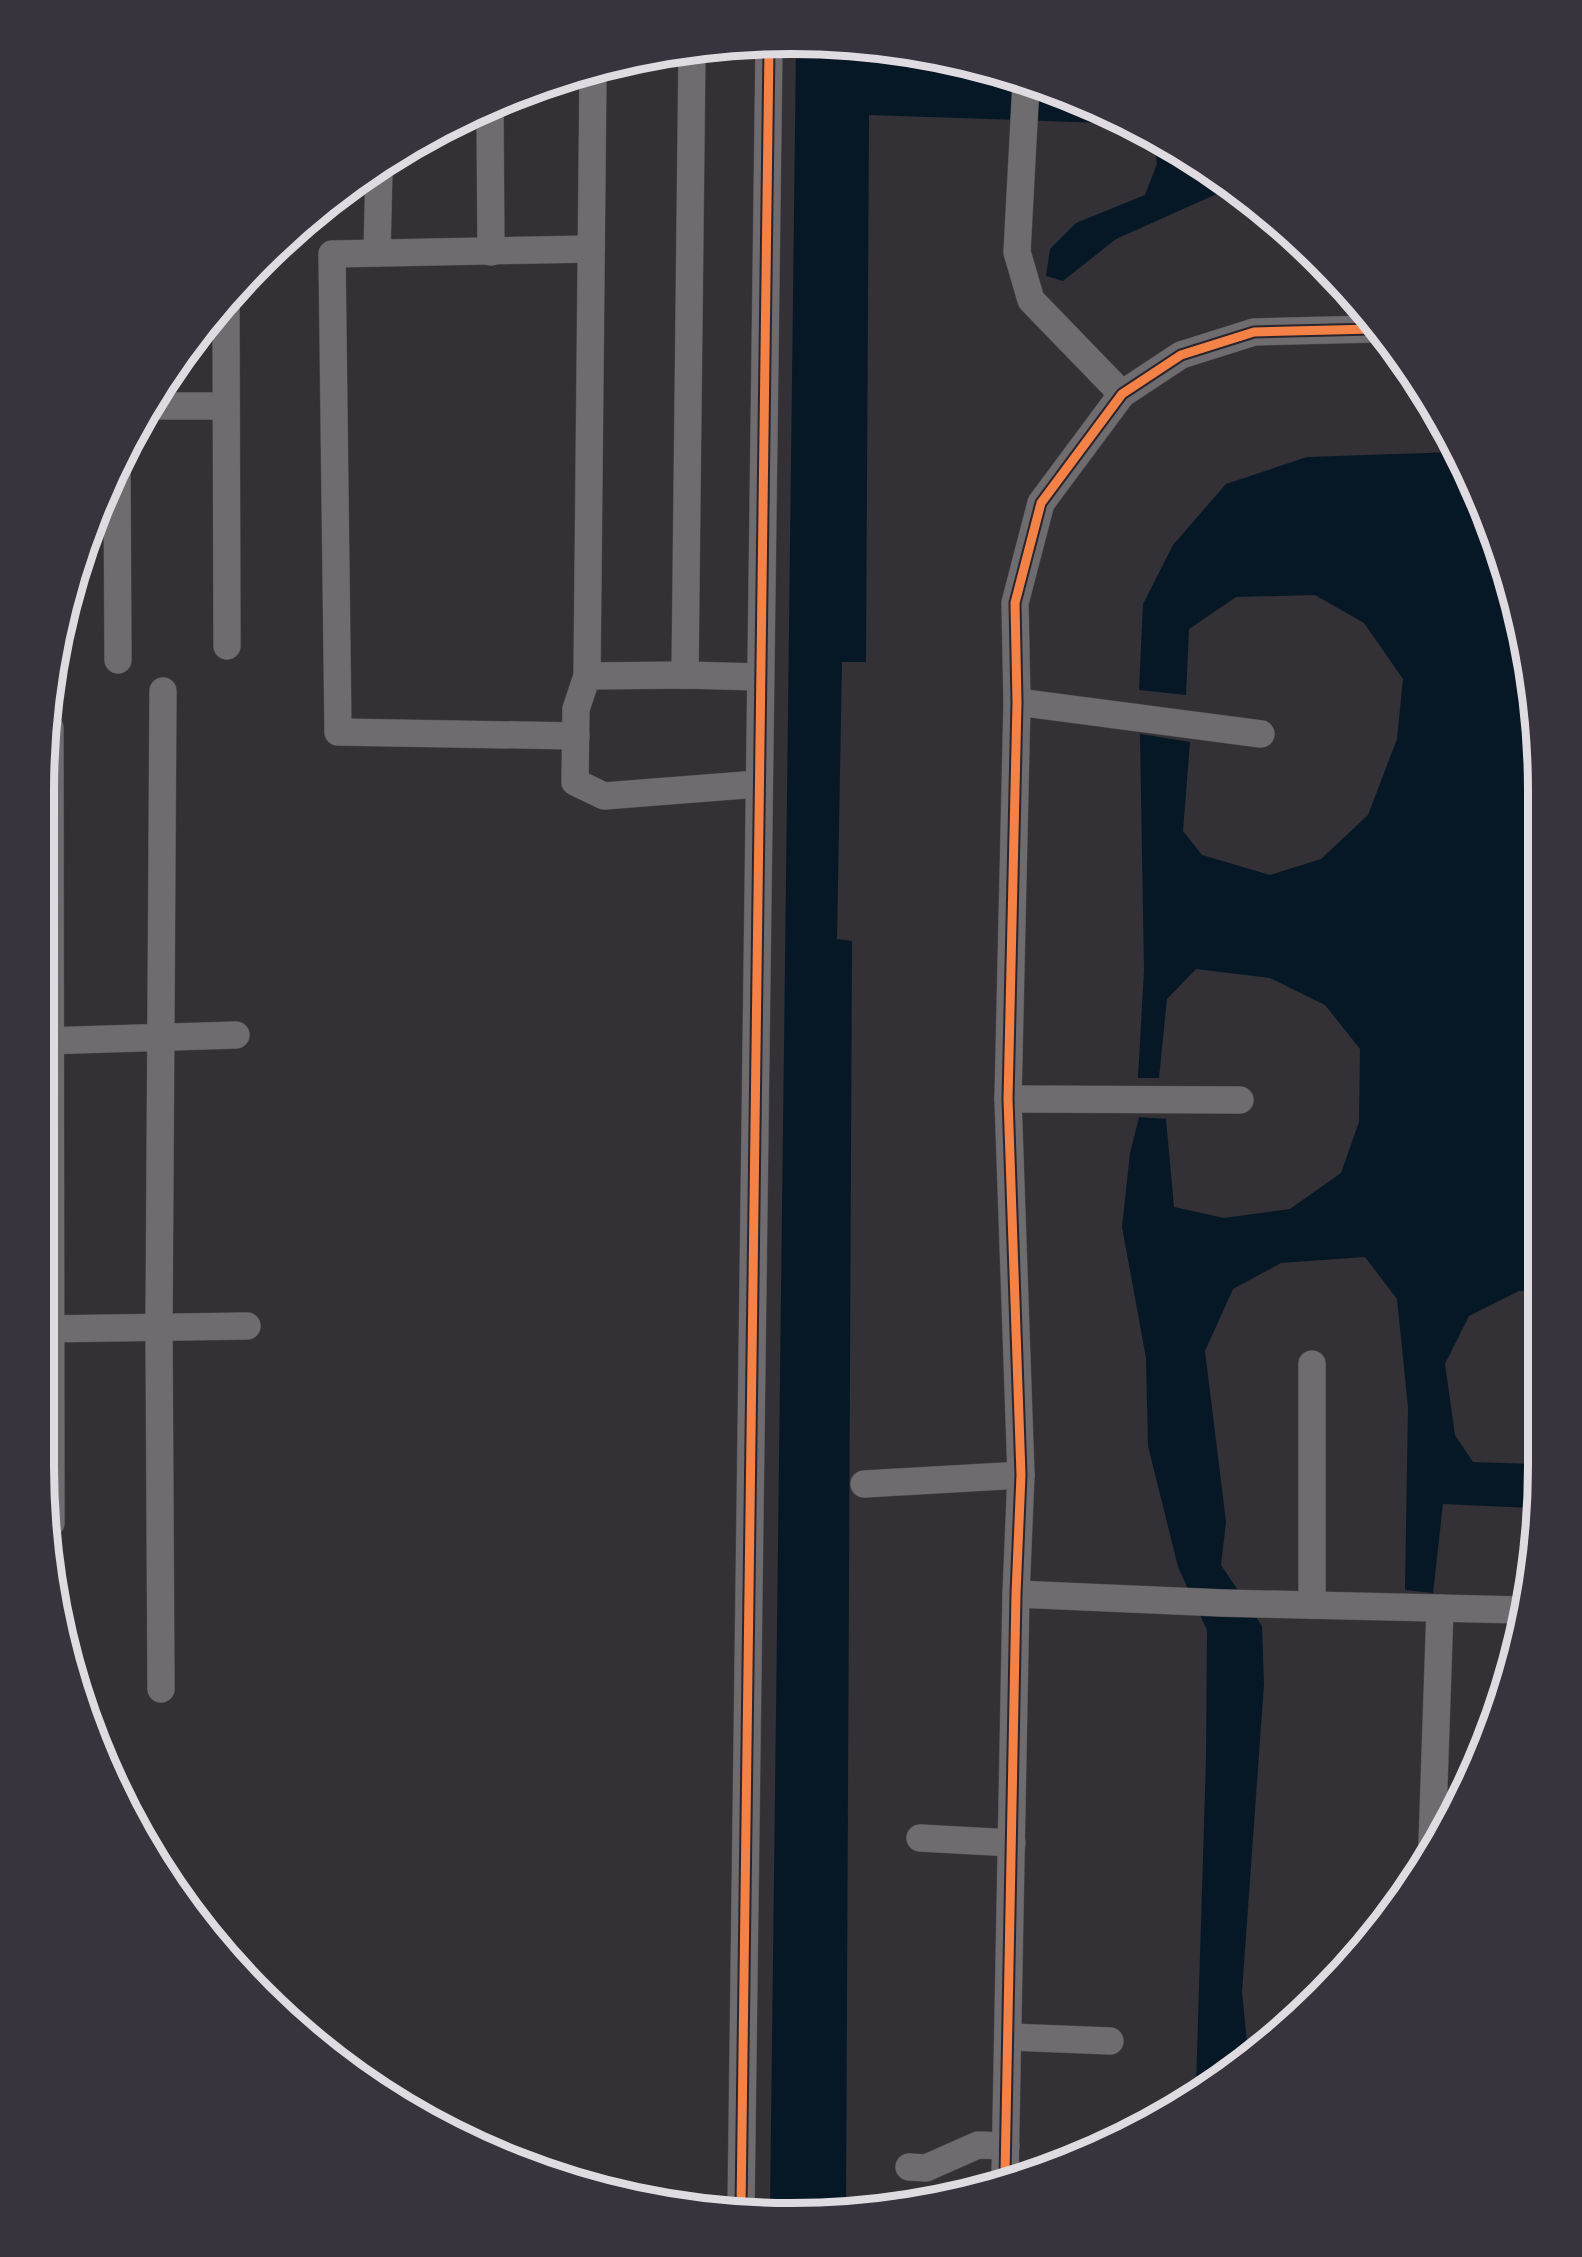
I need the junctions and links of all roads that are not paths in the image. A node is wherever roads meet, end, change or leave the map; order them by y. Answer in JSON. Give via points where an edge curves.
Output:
{"nodes":[{"id":1,"x":769,"y":55,"type":"edge"},
{"id":2,"x":692,"y":61,"type":"edge"},
{"id":3,"x":592,"y":81,"type":"edge"},
{"id":4,"x":1026,"y":92,"type":"edge"},
{"id":5,"x":490,"y":119,"type":"edge"},
{"id":6,"x":379,"y":180,"type":"edge"},
{"id":7,"x":591,"y":249,"type":"junction"},
{"id":8,"x":491,"y":252,"type":"junction"},
{"id":9,"x":377,"y":254,"type":"junction"},
{"id":10,"x":226,"y":318,"type":"edge"},
{"id":11,"x":1365,"y":329,"type":"edge"},
{"id":12,"x":1122,"y":394,"type":"junction"},
{"id":13,"x":163,"y":406,"type":"edge"},
{"id":14,"x":226,"y":406,"type":"junction"},
{"id":15,"x":117,"y":493,"type":"edge"},
{"id":16,"x":226,"y":646,"type":"dead end"},
{"id":17,"x":118,"y":660,"type":"dead end"},
{"id":18,"x":685,"y":675,"type":"junction"},
{"id":19,"x":587,"y":676,"type":"junction"},
{"id":20,"x":760,"y":677,"type":"junction"},
{"id":21,"x":163,"y":692,"type":"dead end"},
{"id":22,"x":1017,"y":702,"type":"junction"},
{"id":23,"x":1261,"y":734,"type":"dead end"},
{"id":24,"x":576,"y":736,"type":"junction"},
{"id":25,"x":758,"y":784,"type":"junction"},
{"id":26,"x":236,"y":1035,"type":"dead end"},
{"id":27,"x":162,"y":1037,"type":"junction"},
{"id":28,"x":54,"y":1041,"type":"edge"},
{"id":29,"x":1008,"y":1099,"type":"junction"},
{"id":30,"x":1240,"y":1100,"type":"dead end"},
{"id":31,"x":246,"y":1326,"type":"dead end"},
{"id":32,"x":159,"y":1328,"type":"junction"},
{"id":33,"x":54,"y":1329,"type":"edge"},
{"id":34,"x":1312,"y":1364,"type":"dead end"},
{"id":35,"x":1021,"y":1475,"type":"junction"},
{"id":36,"x":864,"y":1484,"type":"dead end"},
{"id":37,"x":1016,"y":1594,"type":"junction"},
{"id":38,"x":1312,"y":1605,"type":"junction"},
{"id":39,"x":1440,"y":1608,"type":"junction"},
{"id":40,"x":1514,"y":1610,"type":"edge"},
{"id":41,"x":161,"y":1689,"type":"dead end"},
{"id":42,"x":1433,"y":1828,"type":"edge"},
{"id":43,"x":920,"y":1838,"type":"dead end"},
{"id":44,"x":1012,"y":1843,"type":"junction"},
{"id":45,"x":1009,"y":2037,"type":"junction"},
{"id":46,"x":1110,"y":2041,"type":"dead end"},
{"id":47,"x":1006,"y":2146,"type":"junction"},
{"id":48,"x":909,"y":2167,"type":"dead end"},
{"id":49,"x":1005,"y":2171,"type":"edge"},
{"id":50,"x":741,"y":2201,"type":"edge"}],
"edges":[{"from":1,"to":20,"type":"street"},
{"from":2,"to":18,"type":"street"},
{"from":3,"to":7,"type":"street"},
{"from":4,"to":12,"type":"street","via":[[1017,252],[1031,300]]},
{"from":5,"to":8,"type":"street"},
{"from":6,"to":9,"type":"street"},
{"from":7,"to":8,"type":"street"},
{"from":7,"to":19,"type":"street"},
{"from":8,"to":9,"type":"street"},
{"from":9,"to":24,"type":"street","via":[[332,254],[338,732]]},
{"from":10,"to":14,"type":"street"},
{"from":11,"to":12,"type":"street","via":[[1254,332],[1181,355]]},
{"from":12,"to":22,"type":"street","via":[[1041,503],[1014,603]]},
{"from":13,"to":14,"type":"street"},
{"from":14,"to":16,"type":"street"},
{"from":15,"to":17,"type":"street"},
{"from":18,"to":19,"type":"street"},
{"from":18,"to":20,"type":"street"},
{"from":19,"to":24,"type":"street","via":[[576,709]]},
{"from":20,"to":25,"type":"street"},
{"from":21,"to":27,"type":"street"},
{"from":22,"to":23,"type":"street"},
{"from":22,"to":29,"type":"street"},
{"from":24,"to":25,"type":"street","via":[[575,782],[604,796]]},
{"from":25,"to":50,"type":"street"},
{"from":26,"to":27,"type":"street"},
{"from":27,"to":28,"type":"street"},
{"from":27,"to":32,"type":"street"},
{"from":29,"to":30,"type":"street"},
{"from":29,"to":35,"type":"street"},
{"from":31,"to":32,"type":"street"},
{"from":32,"to":33,"type":"street"},
{"from":32,"to":41,"type":"street"},
{"from":34,"to":38,"type":"street"},
{"from":35,"to":36,"type":"street"},
{"from":35,"to":37,"type":"street"},
{"from":37,"to":38,"type":"street"},
{"from":37,"to":44,"type":"street"},
{"from":38,"to":39,"type":"street"},
{"from":39,"to":40,"type":"street"},
{"from":39,"to":42,"type":"street"},
{"from":43,"to":44,"type":"street"},
{"from":44,"to":45,"type":"street"},
{"from":45,"to":46,"type":"street"},
{"from":45,"to":47,"type":"street"},
{"from":47,"to":48,"type":"street","via":[[978,2145],[926,2168]]},
{"from":47,"to":49,"type":"street"}]}
